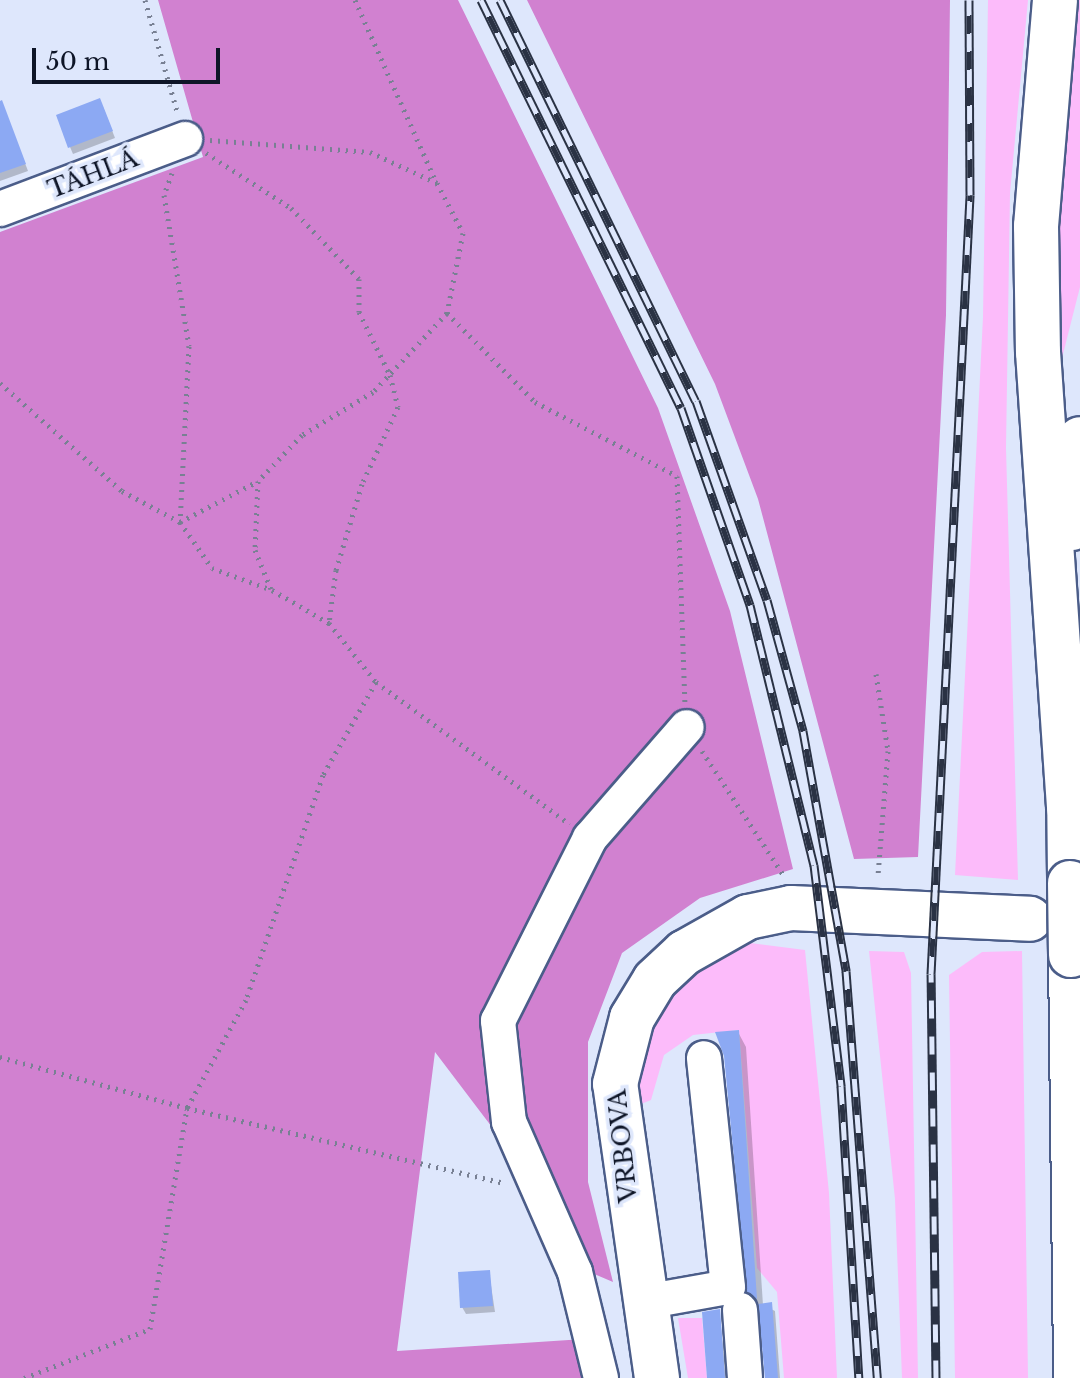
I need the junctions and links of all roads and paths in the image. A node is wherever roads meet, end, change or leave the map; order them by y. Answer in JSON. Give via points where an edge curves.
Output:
{"nodes":[{"id":1,"x":145,"y":0,"type":"edge"},
{"id":2,"x":355,"y":0,"type":"edge"},
{"id":3,"x":1055,"y":0,"type":"edge"},
{"id":4,"x":185,"y":139,"type":"junction"},
{"id":5,"x":437,"y":183,"type":"junction"},
{"id":6,"x":0,"y":209,"type":"edge"},
{"id":7,"x":447,"y":313,"type":"junction"},
{"id":8,"x":390,"y":375,"type":"junction"},
{"id":9,"x":0,"y":383,"type":"edge"},
{"id":10,"x":1080,"y":439,"type":"edge"},
{"id":11,"x":258,"y":481,"type":"junction"},
{"id":12,"x":180,"y":522,"type":"junction"},
{"id":13,"x":272,"y":590,"type":"junction"},
{"id":14,"x":329,"y":623,"type":"junction"},
{"id":15,"x":876,"y":674,"type":"dead end"},
{"id":16,"x":376,"y":682,"type":"junction"},
{"id":17,"x":687,"y":727,"type":"junction"},
{"id":18,"x":1069,"y":809,"type":"junction"},
{"id":19,"x":590,"y":838,"type":"junction"},
{"id":20,"x":878,"y":874,"type":"dead end"},
{"id":21,"x":786,"y":879,"type":"dead end"},
{"id":22,"x":1030,"y":919,"type":"dead end"},
{"id":23,"x":0,"y":1057,"type":"edge"},
{"id":24,"x":704,"y":1058,"type":"dead end"},
{"id":25,"x":187,"y":1108,"type":"junction"},
{"id":26,"x":540,"y":1192,"type":"junction"},
{"id":27,"x":644,"y":1302,"type":"junction"},
{"id":28,"x":740,"y":1310,"type":"dead end"},
{"id":29,"x":24,"y":1378,"type":"edge"},
{"id":30,"x":601,"y":1378,"type":"edge"},
{"id":31,"x":657,"y":1378,"type":"edge"},
{"id":32,"x":745,"y":1378,"type":"edge"},
{"id":33,"x":1076,"y":1378,"type":"edge"}],
"edges":[{"from":1,"to":4,"type":"path"},
{"from":2,"to":5,"type":"path"},
{"from":3,"to":18,"type":"main road","via":[[1036,226],[1037,336]]},
{"from":4,"to":5,"type":"path","via":[[370,152]]},
{"from":4,"to":6,"type":"street","name":"TÁHLÁ"},
{"from":4,"to":8,"type":"path","via":[[291,208],[359,279],[359,312]]},
{"from":4,"to":12,"type":"path","via":[[164,195],[189,346]]},
{"from":5,"to":7,"type":"path","via":[[463,233]]},
{"from":7,"to":8,"type":"path"},
{"from":7,"to":17,"type":"path","via":[[535,402],[677,476]]},
{"from":8,"to":11,"type":"path","via":[[302,435]]},
{"from":8,"to":14,"type":"path","via":[[398,407],[362,484],[336,570]]},
{"from":9,"to":12,"type":"path","via":[[122,491]]},
{"from":10,"to":18,"type":"main road","via":[[1067,662]]},
{"from":11,"to":12,"type":"path"},
{"from":11,"to":13,"type":"path","via":[[255,550]]},
{"from":12,"to":13,"type":"path","via":[[212,568]]},
{"from":13,"to":14,"type":"path"},
{"from":14,"to":16,"type":"path"},
{"from":15,"to":20,"type":"path","via":[[888,751]]},
{"from":16,"to":19,"type":"path"},
{"from":16,"to":25,"type":"path","via":[[323,775],[246,1000]]},
{"from":17,"to":19,"type":"street"},
{"from":17,"to":21,"type":"path"},
{"from":18,"to":33,"type":"main road","bridge":true},
{"from":19,"to":26,"type":"street","via":[[498,1021],[509,1122]]},
{"from":22,"to":27,"type":"main road","name":"VRBOVA","via":[[791,908],[748,917],[684,953],[655,980],[632,1018],[615,1084]]},
{"from":23,"to":25,"type":"path"},
{"from":24,"to":27,"type":"street","via":[[728,1287]]},
{"from":25,"to":26,"type":"path"},
{"from":25,"to":29,"type":"path","via":[[150,1329]]},
{"from":26,"to":30,"type":"street","via":[[575,1272]]},
{"from":27,"to":31,"type":"main road","name":"VRBOVA"},
{"from":28,"to":32,"type":"street"}]}
